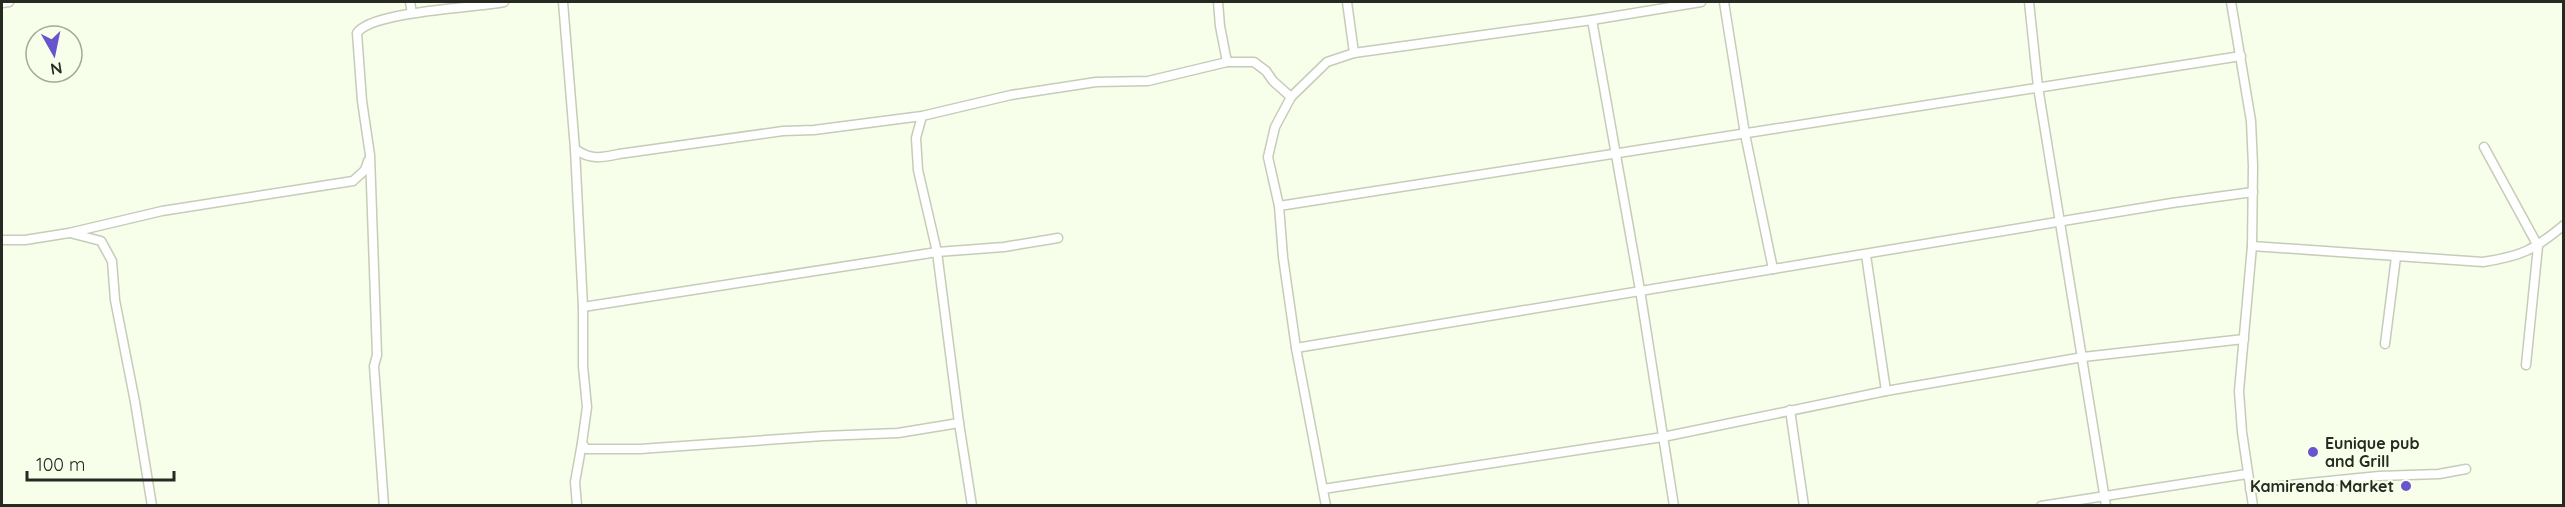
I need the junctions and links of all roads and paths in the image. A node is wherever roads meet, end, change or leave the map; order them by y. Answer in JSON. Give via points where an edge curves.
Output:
{"nodes":[{"id":1,"x":9,"y":2,"type":"edge"},
{"id":2,"x":410,"y":2,"type":"edge"},
{"id":3,"x":504,"y":2,"type":"edge"},
{"id":4,"x":562,"y":2,"type":"edge"},
{"id":5,"x":1218,"y":2,"type":"edge"},
{"id":6,"x":1347,"y":2,"type":"edge"},
{"id":7,"x":1701,"y":2,"type":"edge"},
{"id":8,"x":1724,"y":2,"type":"edge"},
{"id":9,"x":2029,"y":2,"type":"edge"},
{"id":10,"x":2231,"y":2,"type":"edge"},
{"id":11,"x":2,"y":3,"type":"edge"},
{"id":12,"x":412,"y":14,"type":"junction"},
{"id":13,"x":1592,"y":20,"type":"junction"},
{"id":14,"x":1354,"y":53,"type":"junction"},
{"id":15,"x":2241,"y":56,"type":"junction"},
{"id":16,"x":1227,"y":62,"type":"junction"},
{"id":17,"x":2038,"y":87,"type":"junction"},
{"id":18,"x":1291,"y":97,"type":"junction"},
{"id":19,"x":921,"y":116,"type":"junction"},
{"id":20,"x":1745,"y":134,"type":"junction"},
{"id":21,"x":2484,"y":147,"type":"dead end"},
{"id":22,"x":575,"y":149,"type":"junction"},
{"id":23,"x":1616,"y":152,"type":"junction"},
{"id":24,"x":370,"y":155,"type":"junction"},
{"id":25,"x":2253,"y":192,"type":"junction"},
{"id":26,"x":1279,"y":206,"type":"junction"},
{"id":27,"x":2061,"y":222,"type":"junction"},
{"id":28,"x":2564,"y":225,"type":"edge"},
{"id":29,"x":69,"y":233,"type":"junction"},
{"id":30,"x":1058,"y":238,"type":"dead end"},
{"id":31,"x":2,"y":240,"type":"edge"},
{"id":32,"x":2252,"y":246,"type":"junction"},
{"id":33,"x":2538,"y":246,"type":"junction"},
{"id":34,"x":937,"y":252,"type":"junction"},
{"id":35,"x":1866,"y":255,"type":"junction"},
{"id":36,"x":2396,"y":257,"type":"junction"},
{"id":37,"x":1773,"y":269,"type":"junction"},
{"id":38,"x":1640,"y":290,"type":"junction"},
{"id":39,"x":583,"y":307,"type":"junction"},
{"id":40,"x":2244,"y":339,"type":"junction"},
{"id":41,"x":2385,"y":344,"type":"dead end"},
{"id":42,"x":1296,"y":348,"type":"junction"},
{"id":43,"x":2083,"y":357,"type":"junction"},
{"id":44,"x":2526,"y":365,"type":"dead end"},
{"id":45,"x":1886,"y":391,"type":"junction"},
{"id":46,"x":1790,"y":410,"type":"junction"},
{"id":47,"x":958,"y":423,"type":"junction"},
{"id":48,"x":1663,"y":436,"type":"junction"},
{"id":49,"x":582,"y":443,"type":"junction"},
{"id":50,"x":2466,"y":469,"type":"dead end"},
{"id":51,"x":2247,"y":474,"type":"junction"},
{"id":52,"x":1323,"y":489,"type":"junction"},
{"id":53,"x":2250,"y":489,"type":"junction"},
{"id":54,"x":2104,"y":495,"type":"junction"},
{"id":55,"x":152,"y":506,"type":"edge"},
{"id":56,"x":384,"y":506,"type":"edge"},
{"id":57,"x":577,"y":506,"type":"edge"},
{"id":58,"x":972,"y":506,"type":"edge"},
{"id":59,"x":1326,"y":506,"type":"edge"},
{"id":60,"x":1674,"y":506,"type":"edge"},
{"id":61,"x":1804,"y":506,"type":"edge"},
{"id":62,"x":2041,"y":506,"type":"edge"},
{"id":63,"x":2106,"y":506,"type":"edge"},
{"id":64,"x":2253,"y":506,"type":"edge"}],
"edges":[{"from":1,"to":11,"type":"street"},
{"from":2,"to":12,"type":"street"},
{"from":3,"to":12,"type":"street"},
{"from":4,"to":22,"type":"street"},
{"from":5,"to":16,"type":"street"},
{"from":6,"to":14,"type":"street"},
{"from":7,"to":13,"type":"street"},
{"from":8,"to":20,"type":"street"},
{"from":9,"to":17,"type":"street"},
{"from":10,"to":15,"type":"street"},
{"from":12,"to":24,"type":"street","via":[[368,23],[357,33]]},
{"from":13,"to":14,"type":"street"},
{"from":13,"to":23,"type":"street"},
{"from":14,"to":18,"type":"street","via":[[1327,62]]},
{"from":15,"to":17,"type":"street"},
{"from":15,"to":25,"type":"street","via":[[2251,121]]},
{"from":16,"to":18,"type":"street","via":[[1254,62]]},
{"from":16,"to":19,"type":"street","via":[[1148,81],[1096,82],[1011,95]]},
{"from":17,"to":20,"type":"street"},
{"from":17,"to":27,"type":"street"},
{"from":18,"to":26,"type":"street","via":[[1275,127],[1268,157]]},
{"from":19,"to":22,"type":"street","via":[[600,158],[586,157]]},
{"from":19,"to":34,"type":"street","via":[[916,138],[918,170]]},
{"from":20,"to":23,"type":"street"},
{"from":20,"to":37,"type":"street"},
{"from":21,"to":33,"type":"street"},
{"from":22,"to":39,"type":"street"},
{"from":23,"to":26,"type":"street"},
{"from":23,"to":38,"type":"street"},
{"from":24,"to":29,"type":"street","via":[[365,170],[353,182],[162,211]]},
{"from":24,"to":56,"type":"street","via":[[375,255],[374,366]]},
{"from":25,"to":27,"type":"street"},
{"from":25,"to":32,"type":"street"},
{"from":26,"to":42,"type":"street"},
{"from":27,"to":35,"type":"street"},
{"from":27,"to":43,"type":"street"},
{"from":28,"to":33,"type":"street"},
{"from":29,"to":31,"type":"street"},
{"from":29,"to":55,"type":"street","via":[[101,241],[112,261],[114,300]]},
{"from":30,"to":34,"type":"street"},
{"from":32,"to":36,"type":"street"},
{"from":32,"to":40,"type":"street"},
{"from":33,"to":36,"type":"street","via":[[2516,256],[2483,262]]},
{"from":33,"to":44,"type":"street"},
{"from":34,"to":39,"type":"street"},
{"from":34,"to":47,"type":"street"},
{"from":35,"to":37,"type":"street"},
{"from":35,"to":45,"type":"street"},
{"from":36,"to":41,"type":"street"},
{"from":37,"to":38,"type":"street"},
{"from":38,"to":42,"type":"street"},
{"from":38,"to":48,"type":"street"},
{"from":39,"to":49,"type":"street","via":[[586,407]]},
{"from":40,"to":43,"type":"street"},
{"from":40,"to":51,"type":"street","via":[[2239,391]]},
{"from":42,"to":52,"type":"street"},
{"from":43,"to":45,"type":"street"},
{"from":43,"to":54,"type":"street"},
{"from":45,"to":46,"type":"street"},
{"from":46,"to":48,"type":"street"},
{"from":46,"to":61,"type":"street"},
{"from":47,"to":49,"type":"street","via":[[898,433],[640,449],[586,449]]},
{"from":47,"to":58,"type":"street"},
{"from":48,"to":52,"type":"street"},
{"from":48,"to":60,"type":"street"},
{"from":49,"to":57,"type":"street","via":[[575,482]]},
{"from":50,"to":53,"type":"street"},
{"from":51,"to":53,"type":"street"},
{"from":51,"to":54,"type":"street"},
{"from":52,"to":59,"type":"street"},
{"from":53,"to":64,"type":"street"},
{"from":54,"to":62,"type":"street"},
{"from":54,"to":63,"type":"street"}]}
